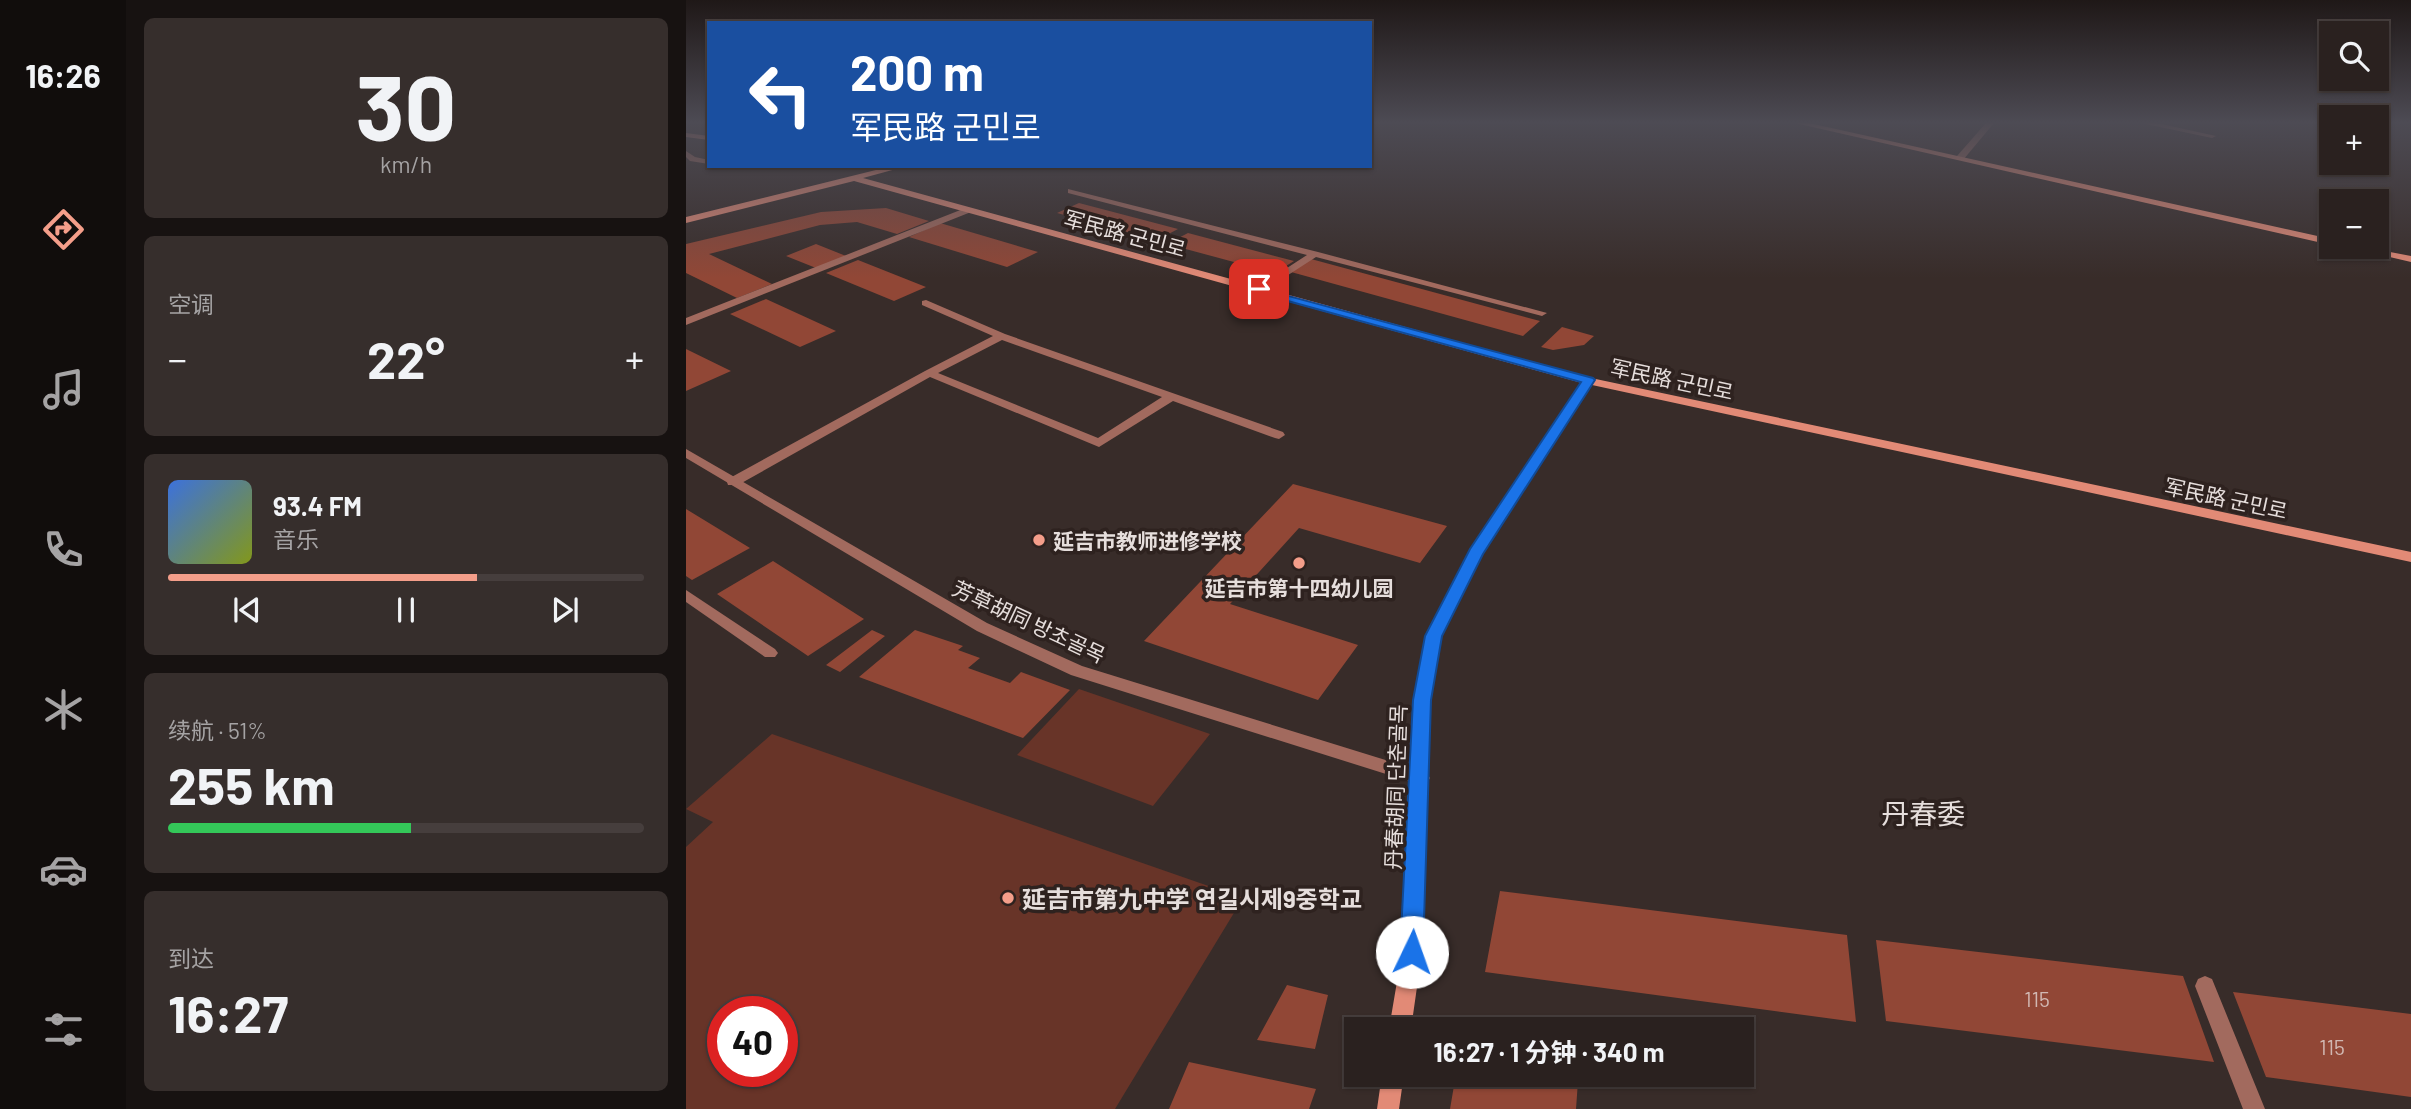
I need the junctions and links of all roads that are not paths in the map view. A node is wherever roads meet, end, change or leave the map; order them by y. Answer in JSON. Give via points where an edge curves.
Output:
{"nodes":[{"id":1,"x":865,"y":175,"type":"edge"},
{"id":2,"x":2034,"y":175,"type":"edge"},
{"id":3,"x":853,"y":178,"type":"junction"},
{"id":4,"x":1071,"y":191,"type":"dead end"},
{"id":5,"x":968,"y":210,"type":"junction"},
{"id":6,"x":686,"y":219,"type":"edge"},
{"id":7,"x":2319,"y":239,"type":"edge"},
{"id":8,"x":1315,"y":254,"type":"junction"},
{"id":9,"x":2389,"y":255,"type":"edge"},
{"id":10,"x":2411,"y":259,"type":"edge"},
{"id":11,"x":1259,"y":289,"type":"junction"},
{"id":12,"x":926,"y":303,"type":"dead end"},
{"id":13,"x":1542,"y":313,"type":"dead end"},
{"id":14,"x":686,"y":323,"type":"edge"},
{"id":15,"x":1001,"y":336,"type":"junction"},
{"id":16,"x":929,"y":373,"type":"junction"},
{"id":17,"x":1589,"y":380,"type":"junction"},
{"id":18,"x":1171,"y":397,"type":"junction"},
{"id":19,"x":1279,"y":435,"type":"dead end"},
{"id":20,"x":686,"y":453,"type":"edge"},
{"id":21,"x":733,"y":482,"type":"junction"},
{"id":22,"x":2411,"y":557,"type":"edge"},
{"id":23,"x":686,"y":595,"type":"edge"},
{"id":24,"x":769,"y":653,"type":"dead end"},
{"id":25,"x":1421,"y":778,"type":"junction"},
{"id":26,"x":2205,"y":986,"type":"dead end"},
{"id":27,"x":1402,"y":1017,"type":"edge"},
{"id":28,"x":1391,"y":1087,"type":"edge"},
{"id":29,"x":1388,"y":1109,"type":"edge"},
{"id":30,"x":2254,"y":1109,"type":"edge"}],
"edges":[{"from":1,"to":3,"type":"street"},
{"from":2,"to":7,"type":"street"},
{"from":3,"to":5,"type":"street","name":"军民路 군민로"},
{"from":3,"to":6,"type":"street"},
{"from":4,"to":8,"type":"street"},
{"from":5,"to":11,"type":"street","name":"军民路 군민로"},
{"from":5,"to":14,"type":"street"},
{"from":8,"to":11,"type":"street"},
{"from":8,"to":13,"type":"street"},
{"from":9,"to":10,"type":"street"},
{"from":11,"to":17,"type":"street","name":"军民路 군민로"},
{"from":12,"to":15,"type":"street"},
{"from":15,"to":16,"type":"street"},
{"from":15,"to":18,"type":"street"},
{"from":16,"to":18,"type":"street","via":[[1099,443]]},
{"from":16,"to":21,"type":"street"},
{"from":17,"to":22,"type":"street","name":"军民路 군민로"},
{"from":17,"to":25,"type":"street","name":"丹春胡同 단춘골목","via":[[1475,553],[1433,636],[1422,700]]},
{"from":18,"to":19,"type":"street"},
{"from":20,"to":21,"type":"street","name":"芳草胡同 방초골목"},
{"from":21,"to":25,"type":"street","name":"芳草胡同 방초골목","via":[[982,627],[1077,671]]},
{"from":23,"to":24,"type":"street"},
{"from":25,"to":27,"type":"street","name":"丹春胡同 단춘골목","via":[[1412,952]]},
{"from":26,"to":30,"type":"street"},
{"from":28,"to":29,"type":"street"}]}
